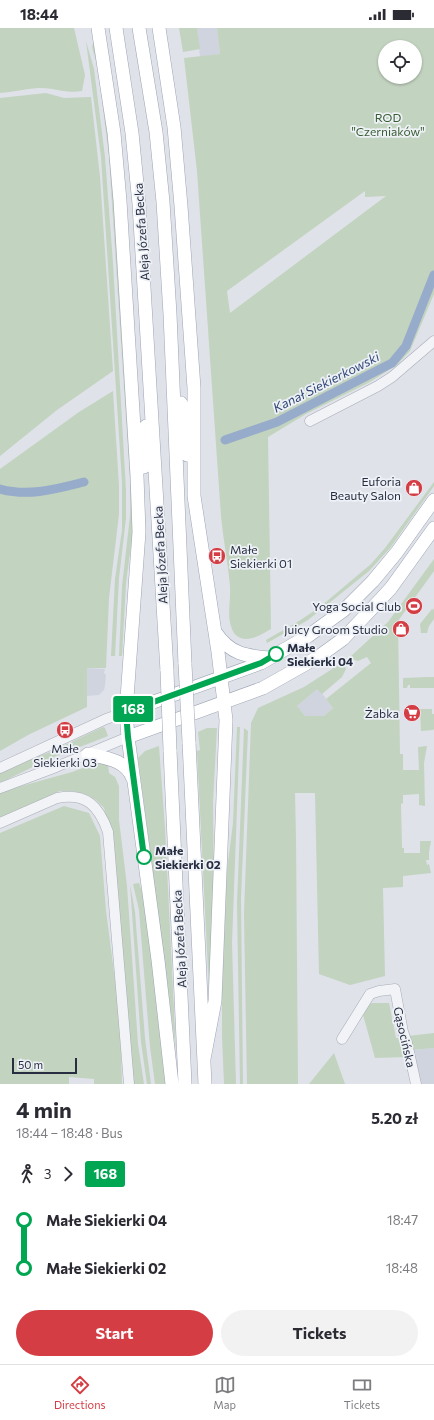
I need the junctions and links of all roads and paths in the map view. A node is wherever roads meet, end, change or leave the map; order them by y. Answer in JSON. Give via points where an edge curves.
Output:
{"nodes":[{"id":1,"x":98,"y":28,"type":"edge"},
{"id":2,"x":116,"y":28,"type":"edge"},
{"id":3,"x":139,"y":28,"type":"edge"},
{"id":4,"x":160,"y":28,"type":"edge"},
{"id":5,"x":434,"y":341,"type":"edge"},
{"id":6,"x":172,"y":357,"type":"junction"},
{"id":7,"x":150,"y":376,"type":"junction"},
{"id":8,"x":310,"y":421,"type":"dead end"},
{"id":9,"x":194,"y":496,"type":"junction"},
{"id":10,"x":434,"y":500,"type":"edge"},
{"id":11,"x":434,"y":528,"type":"edge"},
{"id":12,"x":139,"y":532,"type":"junction"},
{"id":13,"x":215,"y":631,"type":"junction"},
{"id":14,"x":270,"y":658,"type":"junction"},
{"id":15,"x":221,"y":677,"type":"junction"},
{"id":16,"x":225,"y":702,"type":"junction"},
{"id":17,"x":126,"y":712,"type":"junction"},
{"id":18,"x":128,"y":737,"type":"junction"},
{"id":19,"x":88,"y":754,"type":"junction"},
{"id":20,"x":0,"y":768,"type":"edge"},
{"id":21,"x":0,"y":788,"type":"edge"},
{"id":22,"x":136,"y":790,"type":"junction"},
{"id":23,"x":0,"y":823,"type":"edge"},
{"id":24,"x":342,"y":1039,"type":"dead end"},
{"id":25,"x":204,"y":1058,"type":"junction"},
{"id":26,"x":129,"y":1084,"type":"edge"},
{"id":27,"x":172,"y":1084,"type":"edge"},
{"id":28,"x":186,"y":1084,"type":"edge"},
{"id":29,"x":205,"y":1084,"type":"edge"},
{"id":30,"x":416,"y":1084,"type":"edge"}],
"edges":[{"from":1,"to":12,"type":"main road","name":"Aleja Józefa Becka","via":[[114,133],[119,193]]},
{"from":2,"to":7,"type":"main road","name":"Aleja Józefa Becka","via":[[140,204]]},
{"from":3,"to":6,"type":"main road","name":"Aleja Józefa Becka","via":[[156,132],[163,202]]},
{"from":4,"to":9,"type":"main road","via":[[174,127],[181,206],[194,388]]},
{"from":5,"to":8,"type":"street","via":[[382,383]]},
{"from":6,"to":9,"type":"main road"},
{"from":6,"to":25,"type":"main road","name":"Aleja Józefa Becka","bridge":true},
{"from":7,"to":12,"type":"main road"},
{"from":7,"to":28,"type":"main road","name":"Aleja Józefa Becka","bridge":true},
{"from":9,"to":13,"type":"main road"},
{"from":10,"to":14,"type":"main road","via":[[397,552],[344,610],[308,636]]},
{"from":11,"to":16,"type":"main road","via":[[390,588],[343,639],[307,664],[263,688]]},
{"from":12,"to":17,"type":"main road","name":"Aleja Józefa Becka"},
{"from":13,"to":14,"type":"main road","via":[[226,646],[237,652]]},
{"from":13,"to":15,"type":"main road"},
{"from":14,"to":15,"type":"main road"},
{"from":15,"to":16,"type":"main road"},
{"from":15,"to":17,"type":"main road"},
{"from":16,"to":18,"type":"main road"},
{"from":16,"to":25,"type":"main road","via":[[215,1001]]},
{"from":17,"to":18,"type":"main road","name":"Aleja Józefa Becka"},
{"from":17,"to":20,"type":"street"},
{"from":18,"to":19,"type":"street"},
{"from":18,"to":22,"type":"main road","name":"Aleja Józefa Becka"},
{"from":19,"to":21,"type":"street"},
{"from":19,"to":22,"type":"main road","via":[[113,760],[126,767]]},
{"from":22,"to":27,"type":"main road"},
{"from":23,"to":26,"type":"street","via":[[64,796],[90,802],[100,813],[108,832]]},
{"from":24,"to":30,"type":"street","name":"Gąsocińska","via":[[370,994],[395,989]]},
{"from":25,"to":29,"type":"main road","name":"Aleja Józefa Becka"}]}
